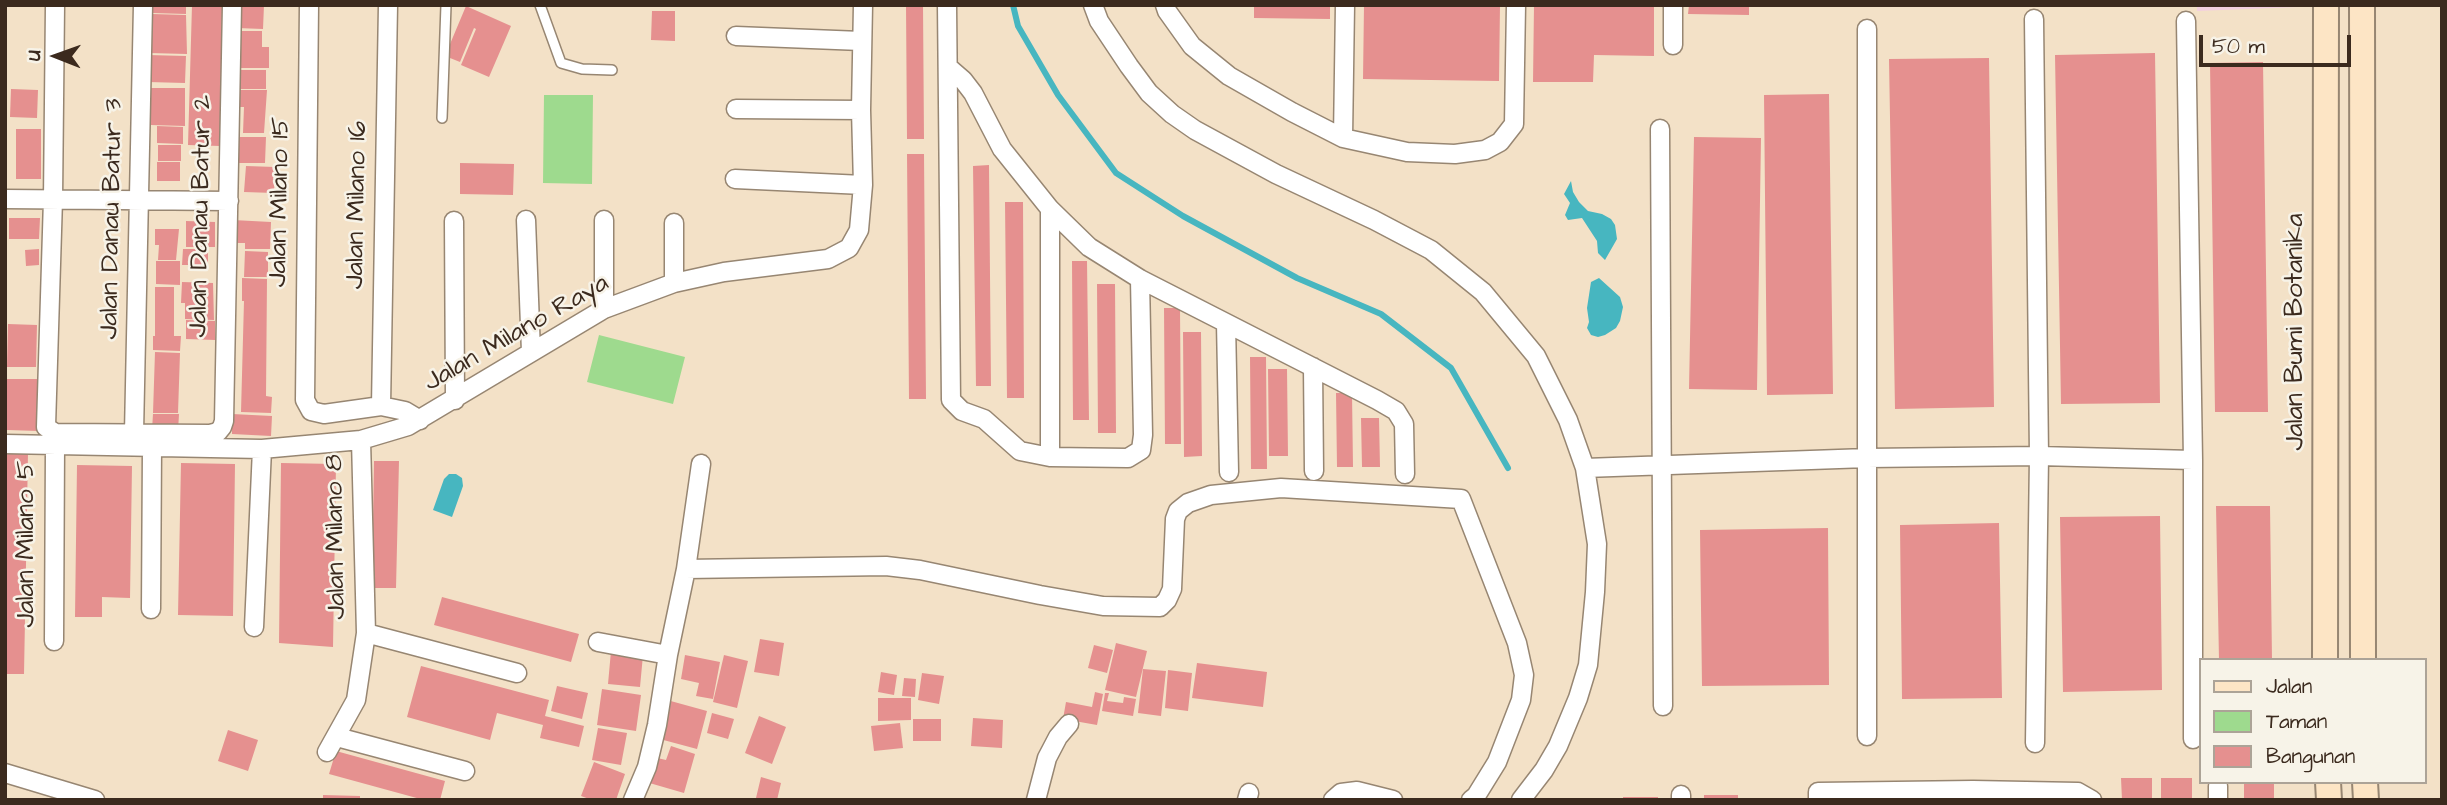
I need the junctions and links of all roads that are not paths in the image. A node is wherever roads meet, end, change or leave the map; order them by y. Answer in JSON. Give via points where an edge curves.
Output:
{"nodes":[{"id":1,"x":55,"y":5,"type":"edge"},
{"id":2,"x":143,"y":5,"type":"edge"},
{"id":3,"x":232,"y":5,"type":"edge"},
{"id":4,"x":309,"y":5,"type":"edge"},
{"id":5,"x":388,"y":5,"type":"edge"},
{"id":6,"x":446,"y":5,"type":"edge"},
{"id":7,"x":540,"y":5,"type":"edge"},
{"id":8,"x":863,"y":5,"type":"edge"},
{"id":9,"x":947,"y":5,"type":"edge"},
{"id":10,"x":1093,"y":5,"type":"edge"},
{"id":11,"x":1165,"y":5,"type":"edge"},
{"id":12,"x":1345,"y":5,"type":"edge"},
{"id":13,"x":1516,"y":5,"type":"edge"},
{"id":14,"x":1673,"y":5,"type":"edge"},
{"id":15,"x":2326,"y":5,"type":"edge"},
{"id":16,"x":2362,"y":5,"type":"edge"},
{"id":17,"x":2034,"y":19,"type":"dead end"},
{"id":18,"x":2186,"y":22,"type":"dead end"},
{"id":19,"x":1867,"y":29,"type":"dead end"},
{"id":20,"x":736,"y":36,"type":"dead end"},
{"id":21,"x":861,"y":41,"type":"junction"},
{"id":22,"x":1673,"y":45,"type":"dead end"},
{"id":23,"x":948,"y":67,"type":"junction"},
{"id":24,"x":612,"y":70,"type":"dead end"},
{"id":25,"x":736,"y":109,"type":"dead end"},
{"id":26,"x":861,"y":110,"type":"junction"},
{"id":27,"x":442,"y":118,"type":"dead end"},
{"id":28,"x":1660,"y":129,"type":"dead end"},
{"id":29,"x":1343,"y":138,"type":"junction"},
{"id":30,"x":735,"y":179,"type":"dead end"},
{"id":31,"x":863,"y":185,"type":"junction"},
{"id":32,"x":5,"y":199,"type":"edge"},
{"id":33,"x":53,"y":199,"type":"junction"},
{"id":34,"x":140,"y":199,"type":"junction"},
{"id":35,"x":229,"y":201,"type":"junction"},
{"id":36,"x":1050,"y":209,"type":"junction"},
{"id":37,"x":526,"y":220,"type":"dead end"},
{"id":38,"x":604,"y":220,"type":"dead end"},
{"id":39,"x":454,"y":221,"type":"dead end"},
{"id":40,"x":674,"y":223,"type":"dead end"},
{"id":41,"x":1140,"y":279,"type":"junction"},
{"id":42,"x":674,"y":283,"type":"junction"},
{"id":43,"x":604,"y":309,"type":"junction"},
{"id":44,"x":1226,"y":323,"type":"junction"},
{"id":45,"x":531,"y":352,"type":"junction"},
{"id":46,"x":1313,"y":367,"type":"junction"},
{"id":47,"x":455,"y":400,"type":"junction"},
{"id":48,"x":381,"y":406,"type":"junction"},
{"id":49,"x":420,"y":420,"type":"junction"},
{"id":50,"x":134,"y":433,"type":"junction"},
{"id":51,"x":362,"y":440,"type":"junction"},
{"id":52,"x":5,"y":444,"type":"edge"},
{"id":53,"x":55,"y":446,"type":"junction"},
{"id":54,"x":152,"y":447,"type":"junction"},
{"id":55,"x":262,"y":449,"type":"junction"},
{"id":56,"x":2039,"y":456,"type":"junction"},
{"id":57,"x":1050,"y":457,"type":"junction"},
{"id":58,"x":1867,"y":458,"type":"junction"},
{"id":59,"x":2193,"y":460,"type":"junction"},
{"id":60,"x":702,"y":464,"type":"dead end"},
{"id":61,"x":1663,"y":465,"type":"junction"},
{"id":62,"x":1585,"y":468,"type":"junction"},
{"id":63,"x":1314,"y":471,"type":"dead end"},
{"id":64,"x":1229,"y":472,"type":"dead end"},
{"id":65,"x":1405,"y":474,"type":"dead end"},
{"id":66,"x":686,"y":569,"type":"junction"},
{"id":67,"x":151,"y":609,"type":"dead end"},
{"id":68,"x":254,"y":627,"type":"dead end"},
{"id":69,"x":366,"y":633,"type":"junction"},
{"id":70,"x":54,"y":641,"type":"dead end"},
{"id":71,"x":598,"y":642,"type":"dead end"},
{"id":72,"x":2325,"y":650,"type":"edge"},
{"id":73,"x":2363,"y":650,"type":"edge"},
{"id":74,"x":668,"y":655,"type":"junction"},
{"id":75,"x":517,"y":673,"type":"dead end"},
{"id":76,"x":1663,"y":706,"type":"dead end"},
{"id":77,"x":1069,"y":724,"type":"dead end"},
{"id":78,"x":1867,"y":736,"type":"dead end"},
{"id":79,"x":2193,"y":739,"type":"dead end"},
{"id":80,"x":2035,"y":743,"type":"dead end"},
{"id":81,"x":465,"y":771,"type":"dead end"},
{"id":82,"x":5,"y":773,"type":"edge"},
{"id":83,"x":1973,"y":795,"type":"edge"},
{"id":84,"x":1818,"y":796,"type":"edge"},
{"id":85,"x":1839,"y":796,"type":"edge"},
{"id":86,"x":95,"y":800,"type":"edge"},
{"id":87,"x":633,"y":800,"type":"edge"},
{"id":88,"x":1036,"y":800,"type":"edge"},
{"id":89,"x":1333,"y":800,"type":"edge"},
{"id":90,"x":1393,"y":800,"type":"edge"},
{"id":91,"x":1471,"y":800,"type":"edge"},
{"id":92,"x":1521,"y":800,"type":"edge"},
{"id":93,"x":2092,"y":800,"type":"edge"}],
"edges":[{"from":1,"to":33,"type":"street"},
{"from":2,"to":34,"type":"street","name":"Jalan Danau Batur 3"},
{"from":3,"to":35,"type":"street","name":"Jalan Danau Batur 2"},
{"from":4,"to":48,"type":"street","name":"Jalan Milano 15","via":[[305,400],[311,411],[324,415]]},
{"from":5,"to":48,"type":"street","name":"Jalan Milano 16"},
{"from":6,"to":27,"type":"lane"},
{"from":7,"to":24,"type":"lane","via":[[561,63]]},
{"from":8,"to":21,"type":"street","name":"Jalan Milano Raya"},
{"from":9,"to":23,"type":"street"},
{"from":10,"to":62,"type":"street","via":[[1129,66],[1172,114],[1276,174],[1431,250],[1483,292],[1536,356],[1568,420]]},
{"from":11,"to":29,"type":"street","via":[[1192,46],[1229,76]]},
{"from":12,"to":29,"type":"street"},
{"from":13,"to":29,"type":"street","via":[[1514,124],[1500,142],[1485,150],[1455,155],[1408,152]]},
{"from":14,"to":22,"type":"street"},
{"from":15,"to":72,"type":"main road","name":"Jalan Bumi Botanika"},
{"from":16,"to":73,"type":"main road"},
{"from":17,"to":56,"type":"street"},
{"from":18,"to":59,"type":"street"},
{"from":19,"to":58,"type":"street"},
{"from":20,"to":21,"type":"street"},
{"from":21,"to":26,"type":"street","name":"Jalan Milano Raya"},
{"from":23,"to":36,"type":"street","via":[[973,93],[1002,149]]},
{"from":23,"to":57,"type":"street","via":[[951,400],[962,411],[984,419],[1020,451]]},
{"from":25,"to":26,"type":"street"},
{"from":26,"to":31,"type":"street","name":"Jalan Milano Raya"},
{"from":28,"to":61,"type":"street"},
{"from":30,"to":31,"type":"street"},
{"from":31,"to":42,"type":"street","name":"Jalan Milano Raya","via":[[859,230],[849,248],[828,259]]},
{"from":32,"to":33,"type":"street"},
{"from":33,"to":34,"type":"street"},
{"from":33,"to":50,"type":"street","via":[[46,427],[55,433]]},
{"from":34,"to":35,"type":"street"},
{"from":34,"to":50,"type":"street","name":"Jalan Danau Batur 3"},
{"from":35,"to":50,"type":"street","name":"Jalan Danau Batur 2","via":[[222,427],[211,434]]},
{"from":36,"to":41,"type":"street","via":[[1089,247]]},
{"from":36,"to":57,"type":"street"},
{"from":37,"to":45,"type":"street"},
{"from":38,"to":43,"type":"street"},
{"from":39,"to":47,"type":"street"},
{"from":40,"to":42,"type":"street"},
{"from":41,"to":44,"type":"street"},
{"from":41,"to":57,"type":"street","via":[[1141,450],[1128,458]]},
{"from":42,"to":43,"type":"street","name":"Jalan Milano Raya"},
{"from":43,"to":45,"type":"street","name":"Jalan Milano Raya"},
{"from":44,"to":46,"type":"street"},
{"from":44,"to":64,"type":"street"},
{"from":45,"to":47,"type":"street","name":"Jalan Milano Raya"},
{"from":46,"to":63,"type":"street"},
{"from":46,"to":65,"type":"street","via":[[1396,411],[1404,424]]},
{"from":47,"to":49,"type":"street","name":"Jalan Milano Raya"},
{"from":48,"to":49,"type":"street"},
{"from":49,"to":51,"type":"street","name":"Jalan Milano Raya"},
{"from":51,"to":55,"type":"street","name":"Jalan Milano Raya"},
{"from":51,"to":69,"type":"street","name":"Jalan Milano 8"},
{"from":52,"to":53,"type":"street","name":"Jalan Milano Raya"},
{"from":53,"to":54,"type":"street","name":"Jalan Milano Raya"},
{"from":53,"to":70,"type":"street","name":"Jalan Milano 5"},
{"from":54,"to":55,"type":"street","name":"Jalan Milano Raya"},
{"from":54,"to":67,"type":"street"},
{"from":55,"to":68,"type":"street"},
{"from":56,"to":58,"type":"street"},
{"from":56,"to":59,"type":"street"},
{"from":56,"to":80,"type":"street"},
{"from":58,"to":61,"type":"street"},
{"from":58,"to":78,"type":"street"},
{"from":59,"to":79,"type":"street"},
{"from":60,"to":66,"type":"street"},
{"from":61,"to":62,"type":"street"},
{"from":61,"to":76,"type":"street"},
{"from":62,"to":92,"type":"street","via":[[1597,544],[1588,665],[1558,746]]},
{"from":66,"to":74,"type":"street"},
{"from":66,"to":91,"type":"street","via":[[886,566],[1103,606],[1160,607],[1172,589],[1175,519],[1188,503],[1211,495],[1281,488],[1461,499],[1517,643],[1524,675],[1521,700],[1497,762]]},
{"from":69,"to":75,"type":"street","name":"Jalan Milano 8"},
{"from":69,"to":81,"type":"street","name":"Jalan Milano 8","via":[[356,700],[332,744]]},
{"from":71,"to":74,"type":"street"},
{"from":72,"to":73,"type":"main road"},
{"from":74,"to":87,"type":"street","via":[[657,725]]},
{"from":77,"to":88,"type":"street","via":[[1047,758]]},
{"from":82,"to":86,"type":"street"},
{"from":83,"to":85,"type":"street"},
{"from":83,"to":93,"type":"street","via":[[2078,792]]},
{"from":84,"to":85,"type":"street"},
{"from":89,"to":90,"type":"street","via":[[1357,791]]}]}
